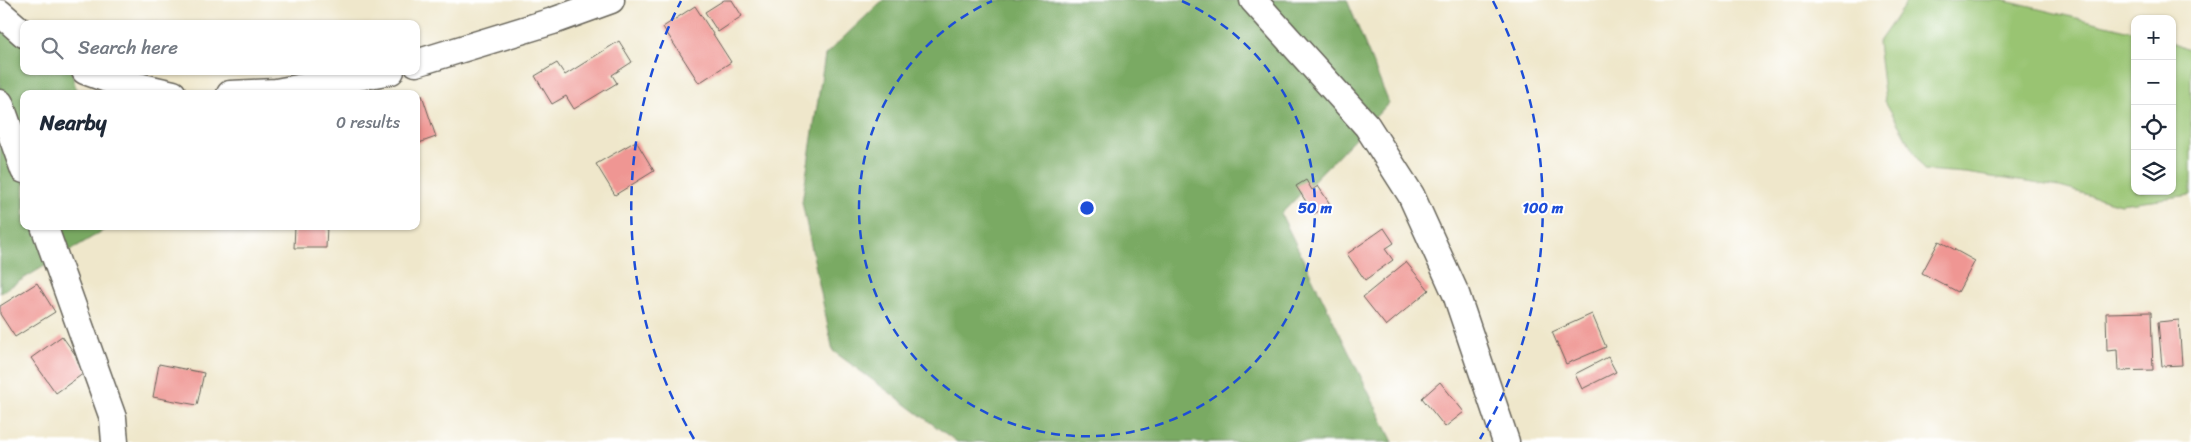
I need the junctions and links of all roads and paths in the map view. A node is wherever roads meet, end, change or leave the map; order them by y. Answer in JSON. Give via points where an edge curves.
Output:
{"nodes":[{"id":1,"x":611,"y":0,"type":"edge"},
{"id":2,"x":1253,"y":0,"type":"edge"},
{"id":3,"x":0,"y":13,"type":"edge"},
{"id":4,"x":20,"y":30,"type":"edge"},
{"id":5,"x":420,"y":62,"type":"edge"},
{"id":6,"x":96,"y":75,"type":"edge"},
{"id":7,"x":369,"y":75,"type":"edge"},
{"id":8,"x":155,"y":90,"type":"edge"},
{"id":9,"x":287,"y":90,"type":"edge"},
{"id":10,"x":0,"y":103,"type":"edge"},
{"id":11,"x":20,"y":159,"type":"edge"},
{"id":12,"x":45,"y":230,"type":"edge"},
{"id":13,"x":115,"y":442,"type":"edge"},
{"id":14,"x":1506,"y":442,"type":"edge"}],
"edges":[{"from":1,"to":5,"type":"street"},
{"from":2,"to":14,"type":"street","via":[[1367,126],[1411,195],[1456,294]]},
{"from":3,"to":4,"type":"street"},
{"from":6,"to":8,"type":"street"},
{"from":7,"to":9,"type":"street"},
{"from":10,"to":11,"type":"street"},
{"from":12,"to":13,"type":"street","via":[[113,418]]}]}
